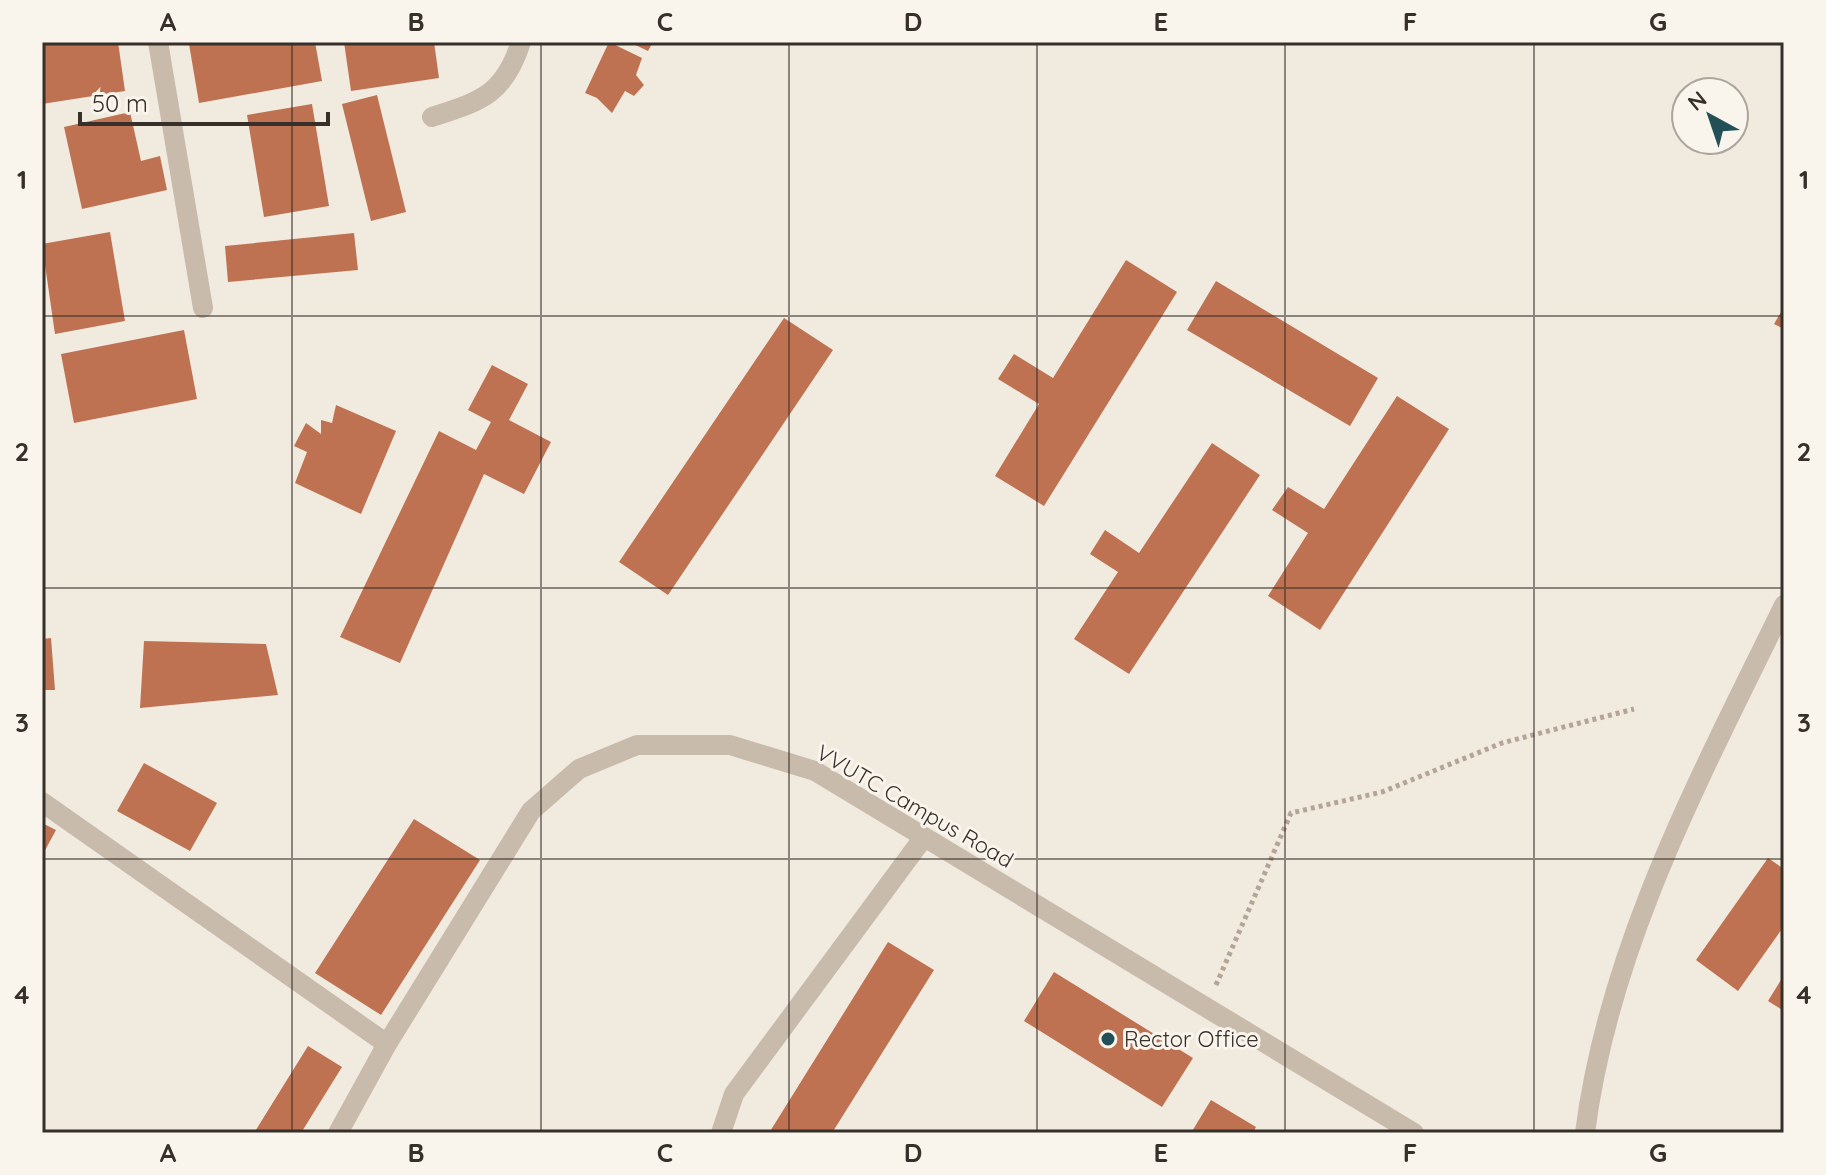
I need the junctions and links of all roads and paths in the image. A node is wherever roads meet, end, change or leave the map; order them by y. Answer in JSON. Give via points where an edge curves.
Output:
{"nodes":[{"id":1,"x":158,"y":42,"type":"edge"},
{"id":2,"x":521,"y":42,"type":"edge"},
{"id":3,"x":432,"y":117,"type":"dead end"},
{"id":4,"x":203,"y":308,"type":"dead end"},
{"id":5,"x":1784,"y":605,"type":"edge"},
{"id":6,"x":1634,"y":709,"type":"dead end"},
{"id":7,"x":42,"y":802,"type":"edge"},
{"id":8,"x":924,"y":837,"type":"junction"},
{"id":9,"x":1207,"y":1006,"type":"junction"},
{"id":10,"x":387,"y":1044,"type":"junction"},
{"id":11,"x":338,"y":1133,"type":"edge"},
{"id":12,"x":721,"y":1133,"type":"edge"},
{"id":13,"x":1414,"y":1133,"type":"edge"},
{"id":14,"x":1585,"y":1133,"type":"edge"}],
"edges":[{"from":1,"to":4,"type":"street"},
{"from":2,"to":3,"type":"street","via":[[502,83],[483,100]]},
{"from":5,"to":14,"type":"street","via":[[1679,822],[1626,953]]},
{"from":6,"to":9,"type":"path","via":[[1502,743],[1382,792],[1291,813]]},
{"from":7,"to":10,"type":"street"},
{"from":8,"to":9,"type":"street","name":"VVUTC Campus Road"},
{"from":8,"to":10,"type":"street","name":"VVUTC Campus Road","via":[[815,771],[730,745],[637,745],[579,769],[531,811]]},
{"from":8,"to":12,"type":"street","via":[[734,1094]]},
{"from":9,"to":13,"type":"street","name":"VVUTC Campus Road"},
{"from":10,"to":11,"type":"street","name":"VVUTC Campus Road"}]}
